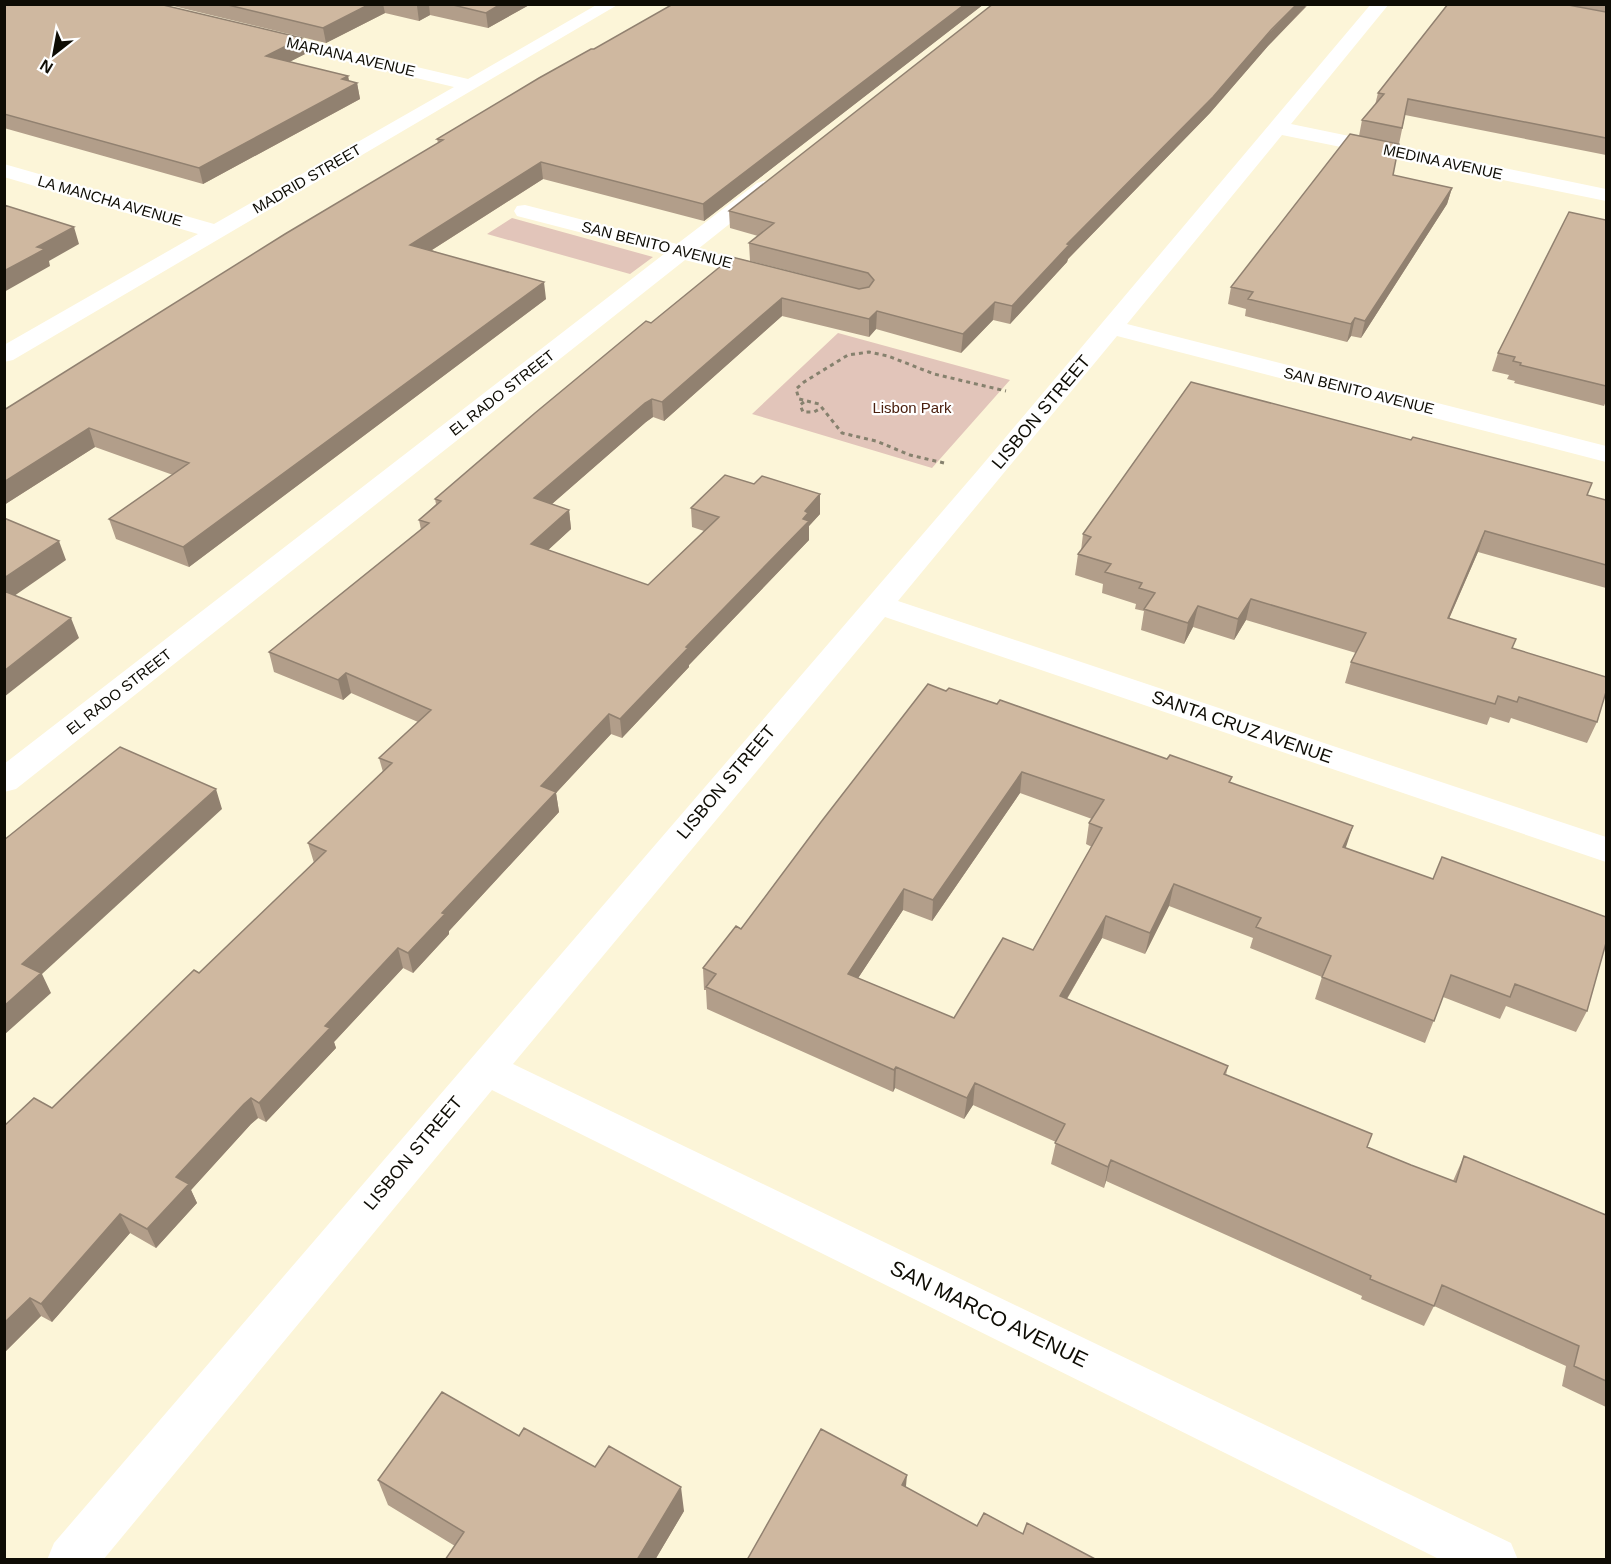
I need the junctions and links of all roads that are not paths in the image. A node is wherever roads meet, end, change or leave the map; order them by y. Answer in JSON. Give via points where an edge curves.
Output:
{"nodes":[{"id":1,"x":611,"y":4,"type":"edge"},
{"id":2,"x":1381,"y":4,"type":"edge"},
{"id":3,"x":243,"y":32,"type":"edge"},
{"id":4,"x":469,"y":85,"type":"junction"},
{"id":5,"x":1279,"y":128,"type":"junction"},
{"id":6,"x":4,"y":170,"type":"edge"},
{"id":7,"x":786,"y":171,"type":"edge"},
{"id":8,"x":1606,"y":195,"type":"edge"},
{"id":9,"x":525,"y":211,"type":"dead end"},
{"id":10,"x":216,"y":232,"type":"junction"},
{"id":11,"x":682,"y":251,"type":"junction"},
{"id":12,"x":791,"y":280,"type":"edge"},
{"id":13,"x":1112,"y":327,"type":"junction"},
{"id":14,"x":4,"y":355,"type":"edge"},
{"id":15,"x":1606,"y":454,"type":"edge"},
{"id":16,"x":877,"y":604,"type":"junction"},
{"id":17,"x":4,"y":781,"type":"edge"},
{"id":18,"x":1606,"y":850,"type":"edge"},
{"id":19,"x":484,"y":1068,"type":"junction"},
{"id":20,"x":71,"y":1560,"type":"edge"},
{"id":21,"x":1494,"y":1560,"type":"edge"}],
"edges":[{"from":1,"to":4,"type":"street","name":"MADRID STREET"},
{"from":2,"to":5,"type":"street","name":"LISBON STREET"},
{"from":3,"to":4,"type":"street","name":"MARIANA AVENUE"},
{"from":4,"to":10,"type":"street","name":"MADRID STREET"},
{"from":5,"to":8,"type":"street","name":"MEDINA AVENUE"},
{"from":5,"to":13,"type":"street","name":"LISBON STREET"},
{"from":6,"to":10,"type":"street","name":"LA MANCHA AVENUE"},
{"from":7,"to":11,"type":"street","name":"EL RADO STREET"},
{"from":9,"to":11,"type":"street","name":"SAN BENITO AVENUE"},
{"from":10,"to":14,"type":"street","name":"MADRID STREET"},
{"from":11,"to":12,"type":"street","name":"SAN BENITO AVENUE"},
{"from":11,"to":17,"type":"street","name":"EL RADO STREET"},
{"from":13,"to":15,"type":"street","name":"SAN BENITO AVENUE"},
{"from":13,"to":16,"type":"street","name":"LISBON STREET"},
{"from":16,"to":18,"type":"street","name":"SANTA CRUZ AVENUE"},
{"from":16,"to":19,"type":"street","name":"LISBON STREET"},
{"from":19,"to":20,"type":"street","name":"LISBON STREET"},
{"from":19,"to":21,"type":"street","name":"SAN MARCO AVENUE"}]}
